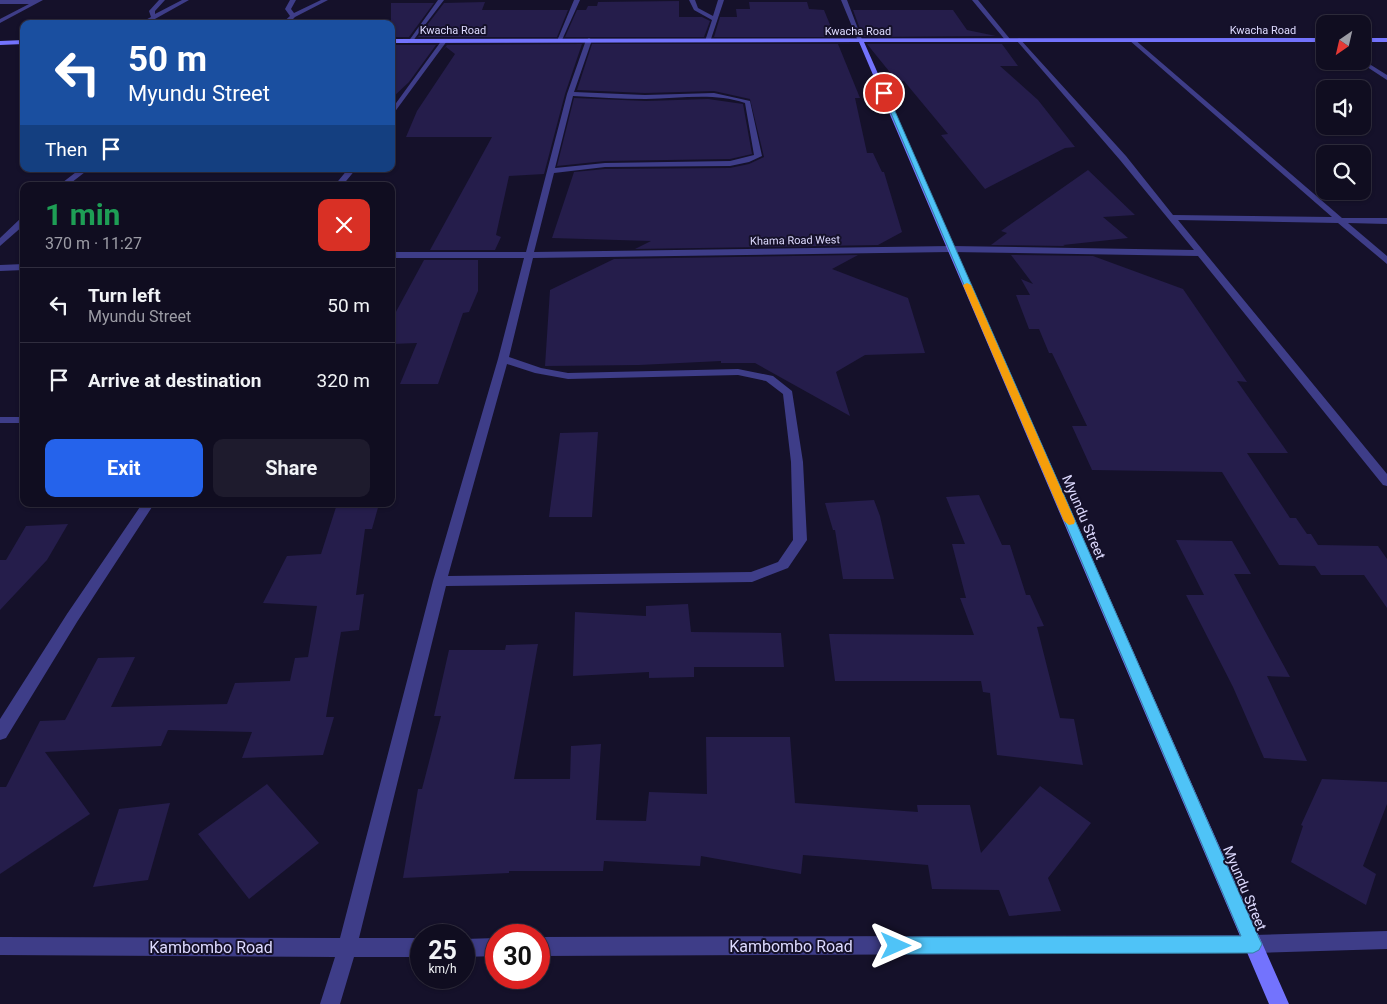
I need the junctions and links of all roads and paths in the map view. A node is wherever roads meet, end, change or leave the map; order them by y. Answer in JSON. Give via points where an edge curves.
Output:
{"nodes":[{"id":1,"x":162,"y":0,"type":"edge"},
{"id":2,"x":186,"y":0,"type":"edge"},
{"id":3,"x":293,"y":0,"type":"edge"},
{"id":4,"x":325,"y":0,"type":"edge"},
{"id":5,"x":441,"y":0,"type":"edge"},
{"id":6,"x":577,"y":0,"type":"edge"},
{"id":7,"x":692,"y":0,"type":"edge"},
{"id":8,"x":720,"y":0,"type":"edge"},
{"id":9,"x":844,"y":0,"type":"edge"},
{"id":10,"x":975,"y":0,"type":"edge"},
{"id":11,"x":38,"y":1,"type":"edge"},
{"id":12,"x":0,"y":2,"type":"edge"},
{"id":13,"x":153,"y":16,"type":"junction"},
{"id":14,"x":293,"y":16,"type":"junction"},
{"id":15,"x":715,"y":19,"type":"junction"},
{"id":16,"x":147,"y":20,"type":"edge"},
{"id":17,"x":288,"y":20,"type":"edge"},
{"id":18,"x":0,"y":21,"type":"edge"},
{"id":19,"x":559,"y":40,"type":"junction"},
{"id":20,"x":589,"y":40,"type":"junction"},
{"id":21,"x":1008,"y":40,"type":"junction"},
{"id":22,"x":1019,"y":40,"type":"junction"},
{"id":23,"x":1132,"y":40,"type":"junction"},
{"id":24,"x":1316,"y":40,"type":"edge"},
{"id":25,"x":1371,"y":40,"type":"edge"},
{"id":26,"x":1387,"y":40,"type":"edge"},
{"id":27,"x":395,"y":41,"type":"edge"},
{"id":28,"x":410,"y":41,"type":"junction"},
{"id":29,"x":444,"y":41,"type":"junction"},
{"id":30,"x":708,"y":41,"type":"junction"},
{"id":31,"x":861,"y":41,"type":"junction"},
{"id":32,"x":20,"y":42,"type":"edge"},
{"id":33,"x":0,"y":43,"type":"edge"},
{"id":34,"x":1371,"y":68,"type":"edge"},
{"id":35,"x":1387,"y":78,"type":"edge"},
{"id":36,"x":570,"y":94,"type":"junction"},
{"id":37,"x":395,"y":109,"type":"edge"},
{"id":38,"x":552,"y":171,"type":"junction"},
{"id":39,"x":81,"y":172,"type":"edge"},
{"id":40,"x":350,"y":172,"type":"edge"},
{"id":41,"x":67,"y":182,"type":"edge"},
{"id":42,"x":341,"y":182,"type":"edge"},
{"id":43,"x":1171,"y":217,"type":"junction"},
{"id":44,"x":1338,"y":220,"type":"junction"},
{"id":45,"x":1387,"y":221,"type":"edge"},
{"id":46,"x":20,"y":224,"type":"edge"},
{"id":47,"x":0,"y":243,"type":"edge"},
{"id":48,"x":951,"y":249,"type":"junction"},
{"id":49,"x":1198,"y":253,"type":"junction"},
{"id":50,"x":395,"y":254,"type":"edge"},
{"id":51,"x":530,"y":255,"type":"junction"},
{"id":52,"x":1387,"y":261,"type":"edge"},
{"id":53,"x":20,"y":267,"type":"edge"},
{"id":54,"x":0,"y":268,"type":"edge"},
{"id":55,"x":503,"y":359,"type":"junction"},
{"id":56,"x":0,"y":420,"type":"edge"},
{"id":57,"x":20,"y":420,"type":"edge"},
{"id":58,"x":1387,"y":482,"type":"edge"},
{"id":59,"x":146,"y":507,"type":"edge"},
{"id":60,"x":440,"y":581,"type":"junction"},
{"id":61,"x":0,"y":734,"type":"edge"},
{"id":62,"x":1387,"y":940,"type":"edge"},
{"id":63,"x":1253,"y":944,"type":"junction"},
{"id":64,"x":0,"y":946,"type":"edge"},
{"id":65,"x":550,"y":947,"type":"edge"},
{"id":66,"x":347,"y":948,"type":"junction"},
{"id":67,"x":410,"y":948,"type":"edge"},
{"id":68,"x":330,"y":1004,"type":"edge"},
{"id":69,"x":1279,"y":1004,"type":"edge"}],
"edges":[{"from":1,"to":13,"type":"street","via":[[152,11]]},
{"from":2,"to":13,"type":"street"},
{"from":3,"to":14,"type":"street","via":[[288,9]]},
{"from":4,"to":14,"type":"street"},
{"from":5,"to":28,"type":"street"},
{"from":6,"to":19,"type":"street"},
{"from":7,"to":15,"type":"street","via":[[696,9]]},
{"from":8,"to":15,"type":"street"},
{"from":9,"to":31,"type":"street"},
{"from":10,"to":21,"type":"street"},
{"from":11,"to":12,"type":"street"},
{"from":11,"to":18,"type":"street"},
{"from":13,"to":16,"type":"street"},
{"from":14,"to":17,"type":"street"},
{"from":15,"to":30,"type":"street"},
{"from":19,"to":20,"type":"main road","name":"Kwacha Road"},
{"from":19,"to":29,"type":"main road","name":"Kwacha Road"},
{"from":20,"to":30,"type":"main road","name":"Kwacha Road"},
{"from":20,"to":36,"type":"street"},
{"from":21,"to":22,"type":"main road","name":"Kwacha Road"},
{"from":21,"to":31,"type":"main road","name":"Kwacha Road"},
{"from":22,"to":23,"type":"main road","name":"Kwacha Road"},
{"from":22,"to":43,"type":"street"},
{"from":23,"to":24,"type":"main road","name":"Kwacha Road"},
{"from":23,"to":44,"type":"street"},
{"from":25,"to":26,"type":"main road"},
{"from":27,"to":28,"type":"main road","name":"Kwacha Road"},
{"from":28,"to":29,"type":"main road","name":"Kwacha Road"},
{"from":29,"to":37,"type":"street"},
{"from":30,"to":31,"type":"main road","name":"Kwacha Road"},
{"from":31,"to":48,"type":"main road","name":"Myundu Street"},
{"from":32,"to":33,"type":"main road"},
{"from":34,"to":35,"type":"street"},
{"from":36,"to":38,"type":"street"},
{"from":36,"to":38,"type":"street","via":[[723,95],[738,98],[748,102],[758,156],[751,161],[730,164],[604,164]]},
{"from":38,"to":51,"type":"street"},
{"from":39,"to":41,"type":"street"},
{"from":40,"to":42,"type":"street"},
{"from":43,"to":44,"type":"street"},
{"from":43,"to":49,"type":"street"},
{"from":44,"to":45,"type":"street"},
{"from":44,"to":52,"type":"street"},
{"from":46,"to":47,"type":"street"},
{"from":48,"to":49,"type":"street","name":"Khama Road West"},
{"from":48,"to":51,"type":"street","name":"Khama Road West"},
{"from":48,"to":63,"type":"main road","name":"Myundu Street"},
{"from":49,"to":58,"type":"street"},
{"from":50,"to":51,"type":"street","name":"Khama Road West"},
{"from":51,"to":55,"type":"street"},
{"from":53,"to":54,"type":"street"},
{"from":55,"to":60,"type":"street"},
{"from":55,"to":60,"type":"street","via":[[539,371],[568,376],[738,372],[769,378],[788,393],[797,462],[800,540],[782,565],[752,577]]},
{"from":56,"to":57,"type":"street"},
{"from":59,"to":61,"type":"street"},
{"from":60,"to":66,"type":"street"},
{"from":62,"to":63,"type":"street","name":"Kambombo Road"},
{"from":63,"to":65,"type":"street","name":"Kambombo Road"},
{"from":63,"to":69,"type":"main road","name":"Myundu Street"},
{"from":64,"to":66,"type":"street","name":"Kambombo Road"},
{"from":66,"to":67,"type":"street","name":"Kambombo Road"},
{"from":66,"to":68,"type":"street"}]}
